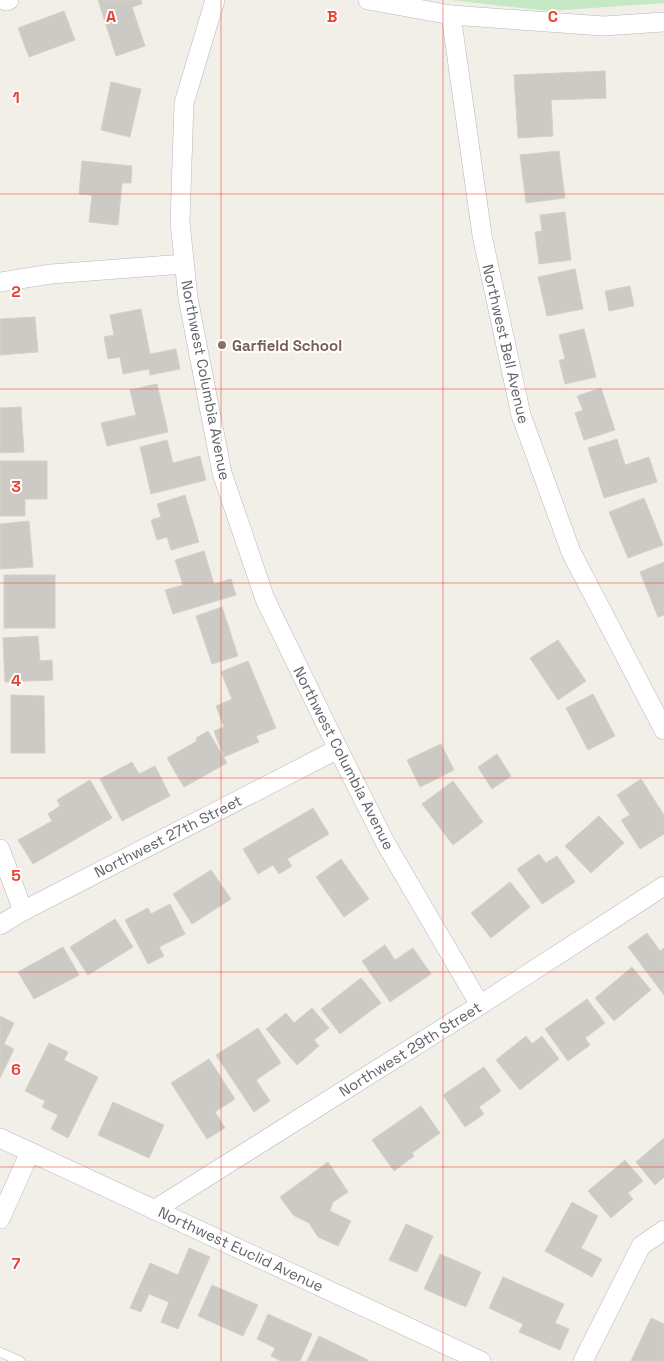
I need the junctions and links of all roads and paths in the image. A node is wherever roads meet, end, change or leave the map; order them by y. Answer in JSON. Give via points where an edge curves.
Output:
{"nodes":[{"id":1,"x":215,"y":0,"type":"edge"},
{"id":2,"x":368,"y":0,"type":"edge"},
{"id":3,"x":451,"y":15,"type":"junction"},
{"id":4,"x":664,"y":22,"type":"edge"},
{"id":5,"x":184,"y":264,"type":"junction"},
{"id":6,"x":0,"y":282,"type":"edge"},
{"id":7,"x":664,"y":730,"type":"edge"},
{"id":8,"x":338,"y":749,"type":"junction"},
{"id":9,"x":0,"y":850,"type":"edge"},
{"id":10,"x":664,"y":886,"type":"edge"},
{"id":11,"x":24,"y":911,"type":"junction"},
{"id":12,"x":0,"y":926,"type":"edge"},
{"id":13,"x":480,"y":1005,"type":"junction"},
{"id":14,"x":0,"y":1138,"type":"edge"},
{"id":15,"x":30,"y":1152,"type":"junction"},
{"id":16,"x":154,"y":1210,"type":"junction"},
{"id":17,"x":0,"y":1220,"type":"edge"},
{"id":18,"x":664,"y":1230,"type":"edge"},
{"id":19,"x":2,"y":1356,"type":"edge"},
{"id":20,"x":20,"y":1361,"type":"edge"},
{"id":21,"x":481,"y":1361,"type":"edge"},
{"id":22,"x":583,"y":1361,"type":"edge"}],
"edges":[{"from":1,"to":5,"type":"street","name":"Northwest Columbia Avenue","via":[[184,103],[180,222]]},
{"from":2,"to":3,"type":"street"},
{"from":3,"to":4,"type":"street","via":[[604,26]]},
{"from":3,"to":7,"type":"street","name":"Northwest Bell Avenue","via":[[482,235],[521,415],[571,552]]},
{"from":5,"to":6,"type":"street","via":[[51,274]]},
{"from":5,"to":8,"type":"street","name":"Northwest Columbia Avenue","via":[[222,473],[265,599]]},
{"from":8,"to":11,"type":"street","name":"Northwest 27th Street"},
{"from":8,"to":13,"type":"street","name":"Northwest Columbia Avenue","via":[[386,844]]},
{"from":9,"to":11,"type":"street"},
{"from":10,"to":13,"type":"street","name":"Northwest 29th Street"},
{"from":11,"to":12,"type":"street","name":"Northwest 27th Street"},
{"from":13,"to":16,"type":"street","name":"Northwest 29th Street"},
{"from":14,"to":15,"type":"street","name":"Northwest Euclid Avenue"},
{"from":15,"to":16,"type":"street","name":"Northwest Euclid Avenue"},
{"from":15,"to":17,"type":"street"},
{"from":16,"to":21,"type":"street","name":"Northwest Euclid Avenue"},
{"from":18,"to":22,"type":"street","via":[[641,1246]]},
{"from":19,"to":20,"type":"lane"}]}
